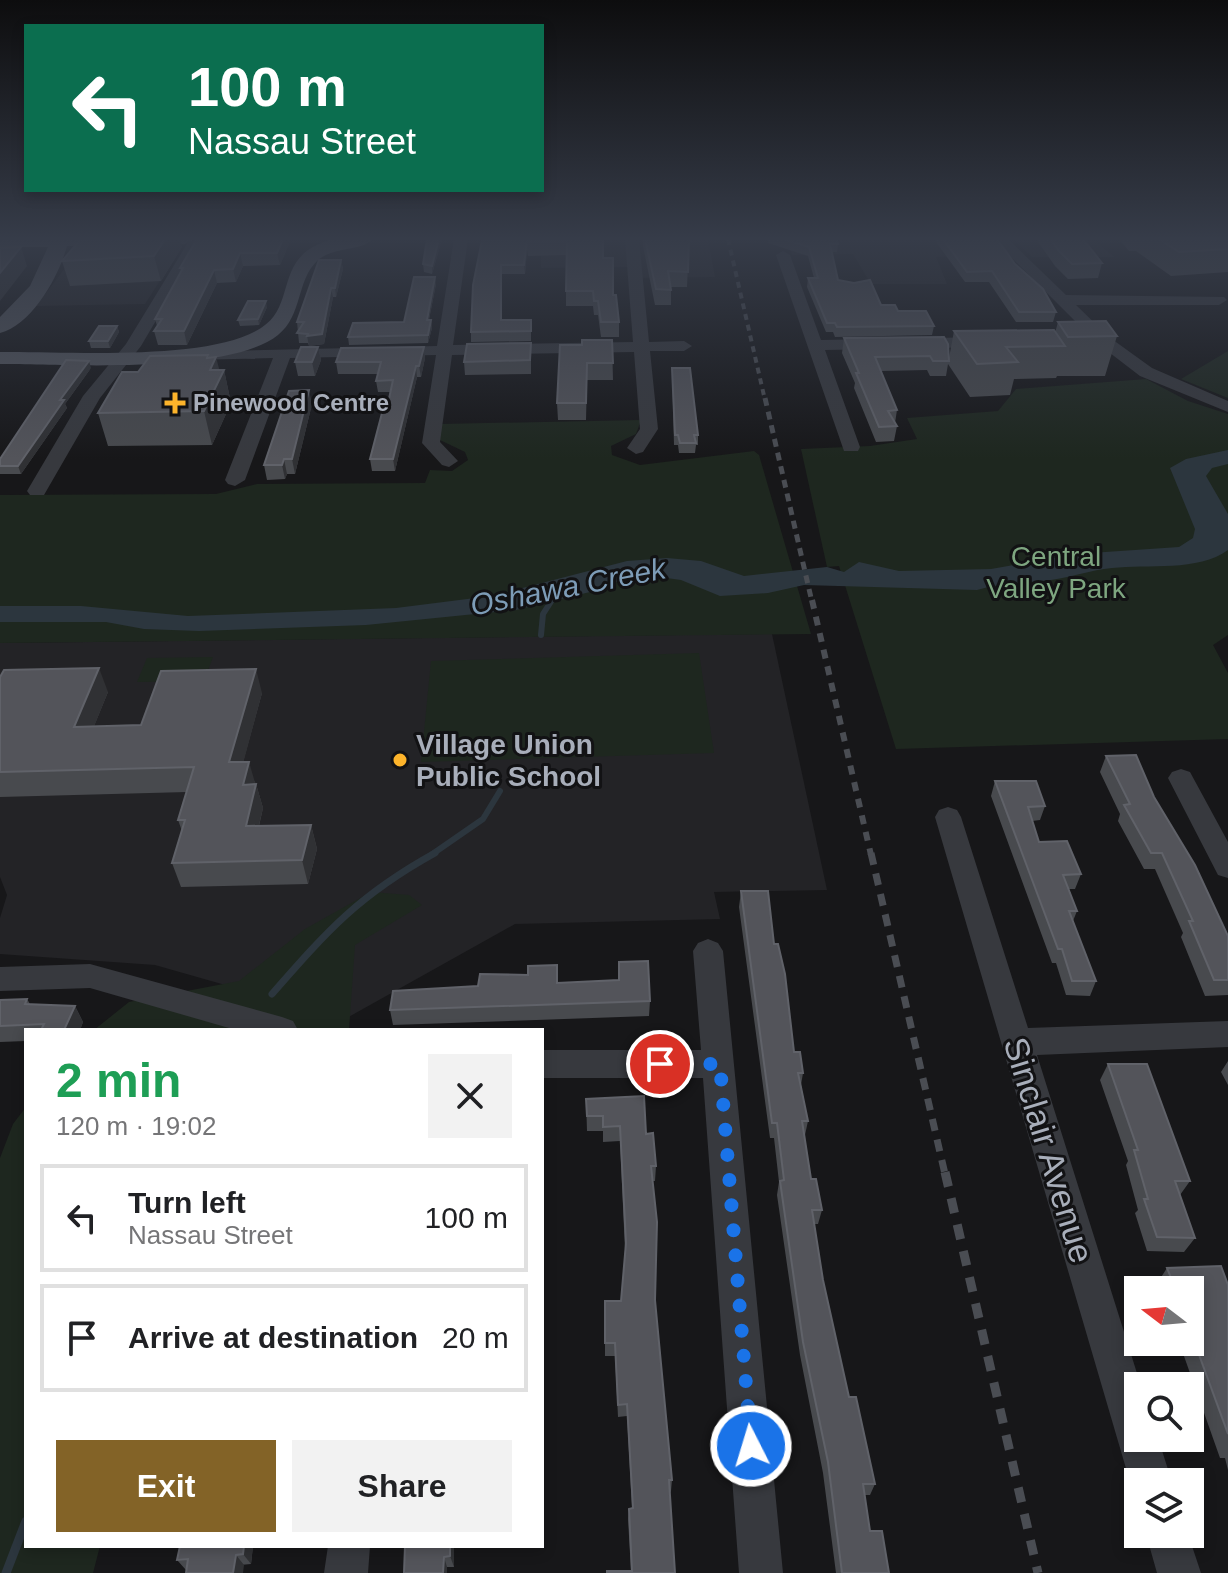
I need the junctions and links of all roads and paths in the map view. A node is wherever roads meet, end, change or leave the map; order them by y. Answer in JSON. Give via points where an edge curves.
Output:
{"nodes":[{"id":1,"x":152,"y":312,"type":"edge"},
{"id":2,"x":285,"y":312,"type":"edge"},
{"id":3,"x":449,"y":312,"type":"edge"},
{"id":4,"x":638,"y":312,"type":"edge"},
{"id":5,"x":803,"y":312,"type":"edge"},
{"id":6,"x":1076,"y":312,"type":"edge"},
{"id":7,"x":1103,"y":340,"type":"junction"},
{"id":8,"x":1075,"y":341,"type":"edge"},
{"id":9,"x":1001,"y":342,"type":"edge"},
{"id":10,"x":814,"y":345,"type":"junction"},
{"id":11,"x":641,"y":346,"type":"junction"},
{"id":12,"x":684,"y":346,"type":"dead end"},
{"id":13,"x":443,"y":351,"type":"junction"},
{"id":14,"x":175,"y":354,"type":"junction"},
{"id":15,"x":283,"y":354,"type":"junction"},
{"id":16,"x":126,"y":355,"type":"junction"},
{"id":17,"x":0,"y":358,"type":"edge"},
{"id":18,"x":1228,"y":407,"type":"edge"},
{"id":19,"x":851,"y":447,"type":"dead end"},
{"id":20,"x":636,"y":448,"type":"dead end"},
{"id":21,"x":449,"y":461,"type":"dead end"},
{"id":22,"x":235,"y":480,"type":"dead end"},
{"id":23,"x":37,"y":491,"type":"dead end"},
{"id":24,"x":1181,"y":778,"type":"dead end"},
{"id":25,"x":948,"y":817,"type":"dead end"},
{"id":26,"x":1228,"y":868,"type":"edge"},
{"id":27,"x":708,"y":951,"type":"dead end"},
{"id":28,"x":0,"y":979,"type":"edge"},
{"id":29,"x":275,"y":1028,"type":"edge"},
{"id":30,"x":1228,"y":1034,"type":"edge"},
{"id":31,"x":1016,"y":1042,"type":"junction"},
{"id":32,"x":544,"y":1064,"type":"edge"},
{"id":33,"x":720,"y":1064,"type":"junction"},
{"id":34,"x":1147,"y":1468,"type":"edge"},
{"id":35,"x":349,"y":1548,"type":"edge"},
{"id":36,"x":1171,"y":1548,"type":"edge"},
{"id":37,"x":346,"y":1573,"type":"edge"},
{"id":38,"x":761,"y":1573,"type":"edge"},
{"id":39,"x":1179,"y":1573,"type":"edge"}],
"edges":[{"from":1,"to":16,"type":"street"},
{"from":2,"to":14,"type":"main road","via":[[268,334],[224,349]]},
{"from":3,"to":13,"type":"street"},
{"from":4,"to":11,"type":"street"},
{"from":5,"to":10,"type":"street"},
{"from":6,"to":7,"type":"street"},
{"from":7,"to":8,"type":"street"},
{"from":7,"to":18,"type":"street","via":[[1146,372]]},
{"from":9,"to":10,"type":"street"},
{"from":10,"to":19,"type":"street"},
{"from":11,"to":12,"type":"street"},
{"from":11,"to":13,"type":"street"},
{"from":11,"to":20,"type":"street","via":[[649,429]]},
{"from":13,"to":15,"type":"street"},
{"from":13,"to":21,"type":"street","via":[[431,443]]},
{"from":14,"to":15,"type":"street"},
{"from":14,"to":16,"type":"main road"},
{"from":15,"to":22,"type":"street"},
{"from":16,"to":17,"type":"main road"},
{"from":16,"to":23,"type":"street","via":[[92,396]]},
{"from":24,"to":26,"type":"street"},
{"from":25,"to":31,"type":"street","name":"Sinclair Avenue"},
{"from":27,"to":33,"type":"street"},
{"from":28,"to":29,"type":"street","via":[[90,976]]},
{"from":30,"to":31,"type":"street"},
{"from":31,"to":34,"type":"street","name":"Sinclair Avenue"},
{"from":32,"to":33,"type":"street"},
{"from":33,"to":38,"type":"street"},
{"from":35,"to":37,"type":"street"},
{"from":36,"to":39,"type":"street"}]}
